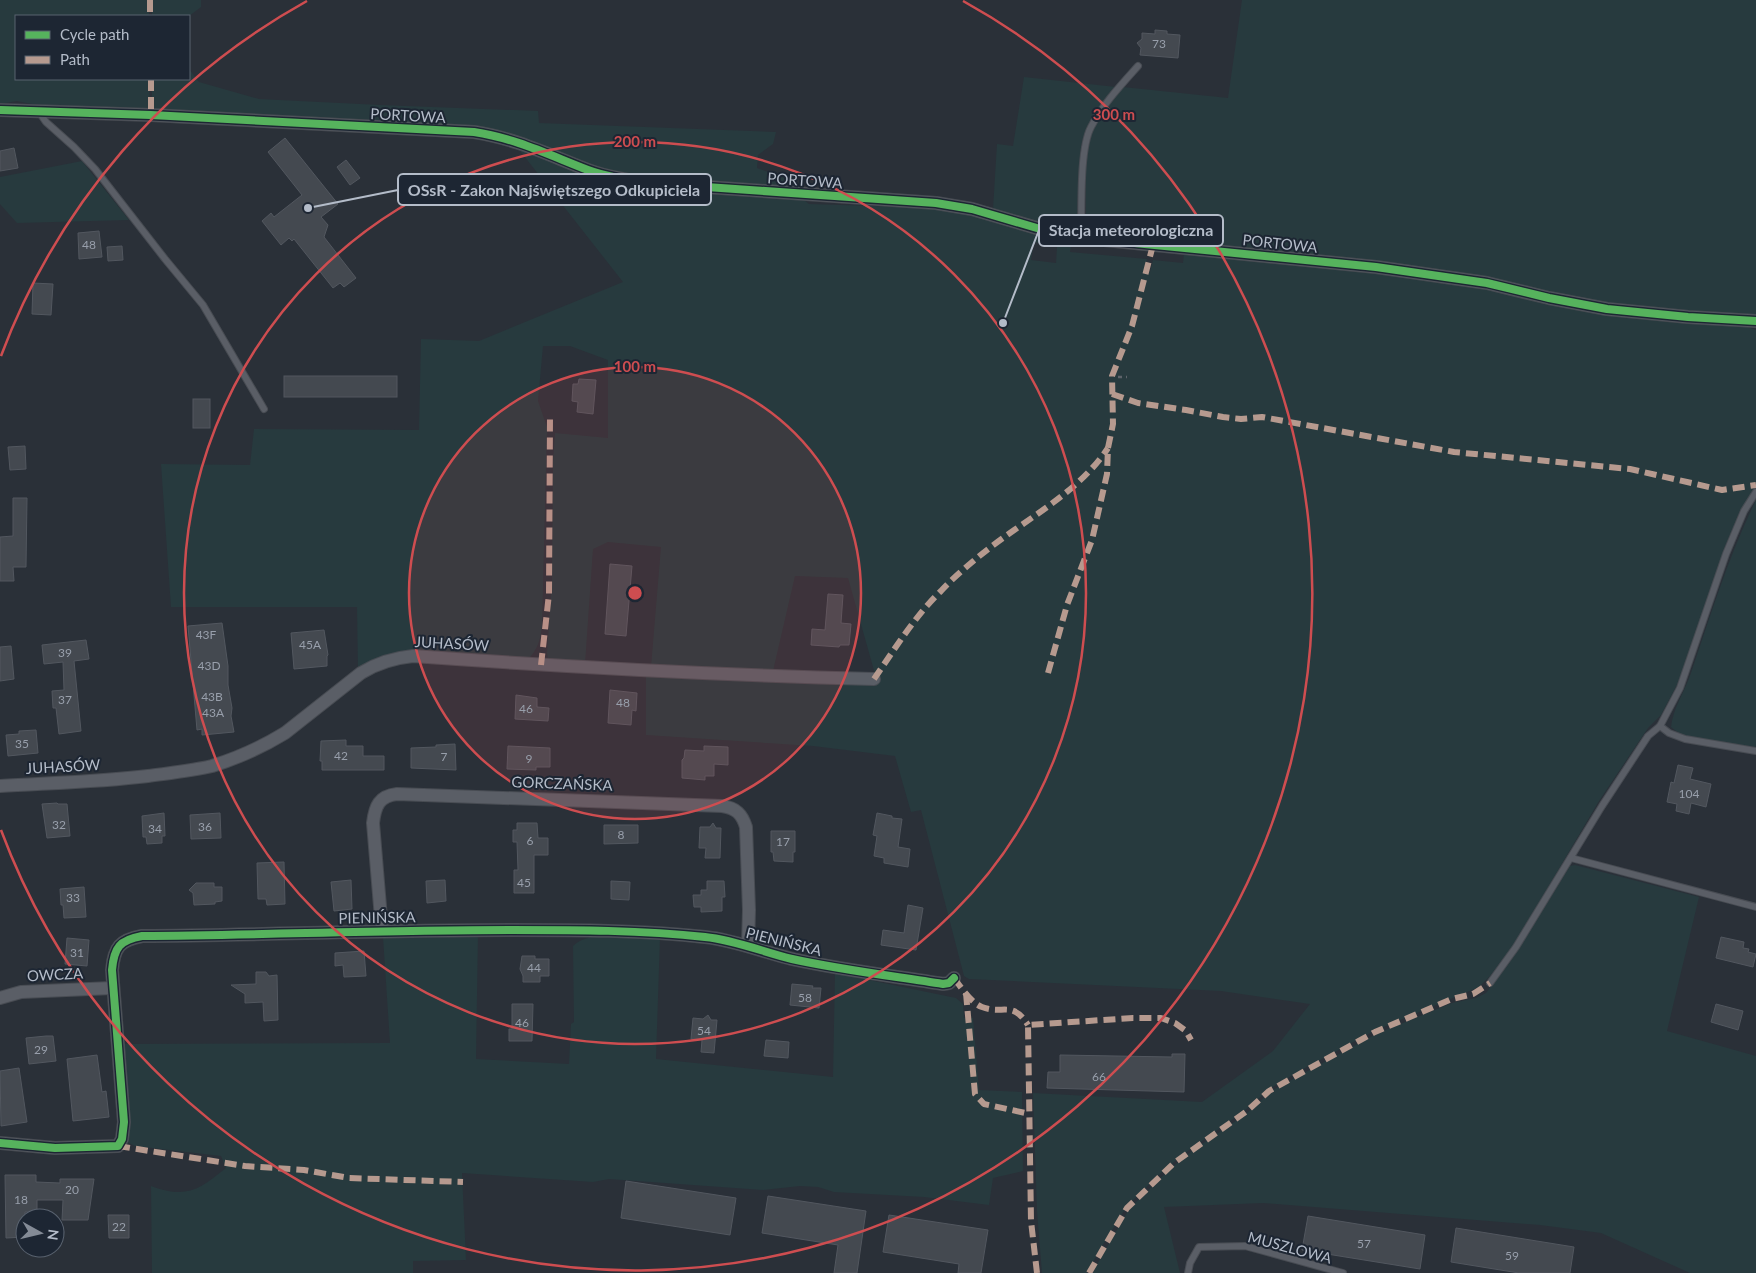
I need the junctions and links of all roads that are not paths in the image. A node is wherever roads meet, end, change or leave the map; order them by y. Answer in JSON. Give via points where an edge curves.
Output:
{"nodes":[{"id":1,"x":1138,"y":66,"type":"dead end"},
{"id":2,"x":0,"y":110,"type":"edge"},
{"id":3,"x":38,"y":111,"type":"junction"},
{"id":4,"x":1081,"y":238,"type":"junction"},
{"id":5,"x":1756,"y":321,"type":"edge"},
{"id":6,"x":264,"y":409,"type":"dead end"},
{"id":7,"x":1756,"y":492,"type":"edge"},
{"id":8,"x":874,"y":679,"type":"dead end"},
{"id":9,"x":1660,"y":726,"type":"junction"},
{"id":10,"x":1756,"y":751,"type":"edge"},
{"id":11,"x":0,"y":786,"type":"edge"},
{"id":12,"x":1571,"y":858,"type":"junction"},
{"id":13,"x":1756,"y":907,"type":"edge"},
{"id":14,"x":382,"y":930,"type":"junction"},
{"id":15,"x":748,"y":946,"type":"junction"},
{"id":16,"x":954,"y":978,"type":"dead end"},
{"id":17,"x":1490,"y":983,"type":"dead end"},
{"id":18,"x":112,"y":988,"type":"junction"},
{"id":19,"x":0,"y":998,"type":"edge"},
{"id":20,"x":0,"y":1143,"type":"edge"},
{"id":21,"x":1188,"y":1273,"type":"edge"},
{"id":22,"x":1343,"y":1273,"type":"edge"}],
"edges":[{"from":1,"to":4,"type":"lane","via":[[1106,102],[1090,128],[1084,146]]},
{"from":2,"to":3,"type":"street","name":"PORTOWA"},
{"from":3,"to":4,"type":"street","name":"PORTOWA","via":[[474,132],[518,142],[623,179],[936,203],[972,209]]},
{"from":3,"to":6,"type":"lane","via":[[95,169],[164,260],[203,305]]},
{"from":4,"to":5,"type":"street","name":"PORTOWA","via":[[1437,275],[1607,309]]},
{"from":7,"to":9,"type":"lane","via":[[1726,554],[1680,688]]},
{"from":8,"to":11,"type":"street","name":"JUHASÓW","via":[[733,676],[413,656],[374,665],[274,740],[212,766],[115,780]]},
{"from":9,"to":10,"type":"lane","via":[[1685,739]]},
{"from":9,"to":12,"type":"lane","via":[[1648,736]]},
{"from":12,"to":13,"type":"lane"},
{"from":12,"to":17,"type":"lane"},
{"from":14,"to":15,"type":"street","name":"PIENIŃSKA","via":[[666,933],[708,937]]},
{"from":14,"to":15,"type":"street","name":"GORCZAŃSKA","via":[[373,823],[374,812],[384,797],[397,794],[647,802],[722,806],[742,815],[746,827]]},
{"from":14,"to":18,"type":"street","name":"PIENIŃSKA","via":[[132,938],[115,952]]},
{"from":15,"to":16,"type":"street","name":"PIENIŃSKA","via":[[837,968],[944,984]]},
{"from":18,"to":19,"type":"street","name":"OWCZA","via":[[21,992]]},
{"from":18,"to":20,"type":"street","name":"PIENIŃSKA","via":[[124,1122],[118,1146],[55,1148]]},
{"from":21,"to":22,"type":"lane","name":"MUSZLOWA","via":[[1199,1247],[1245,1246]]}]}
